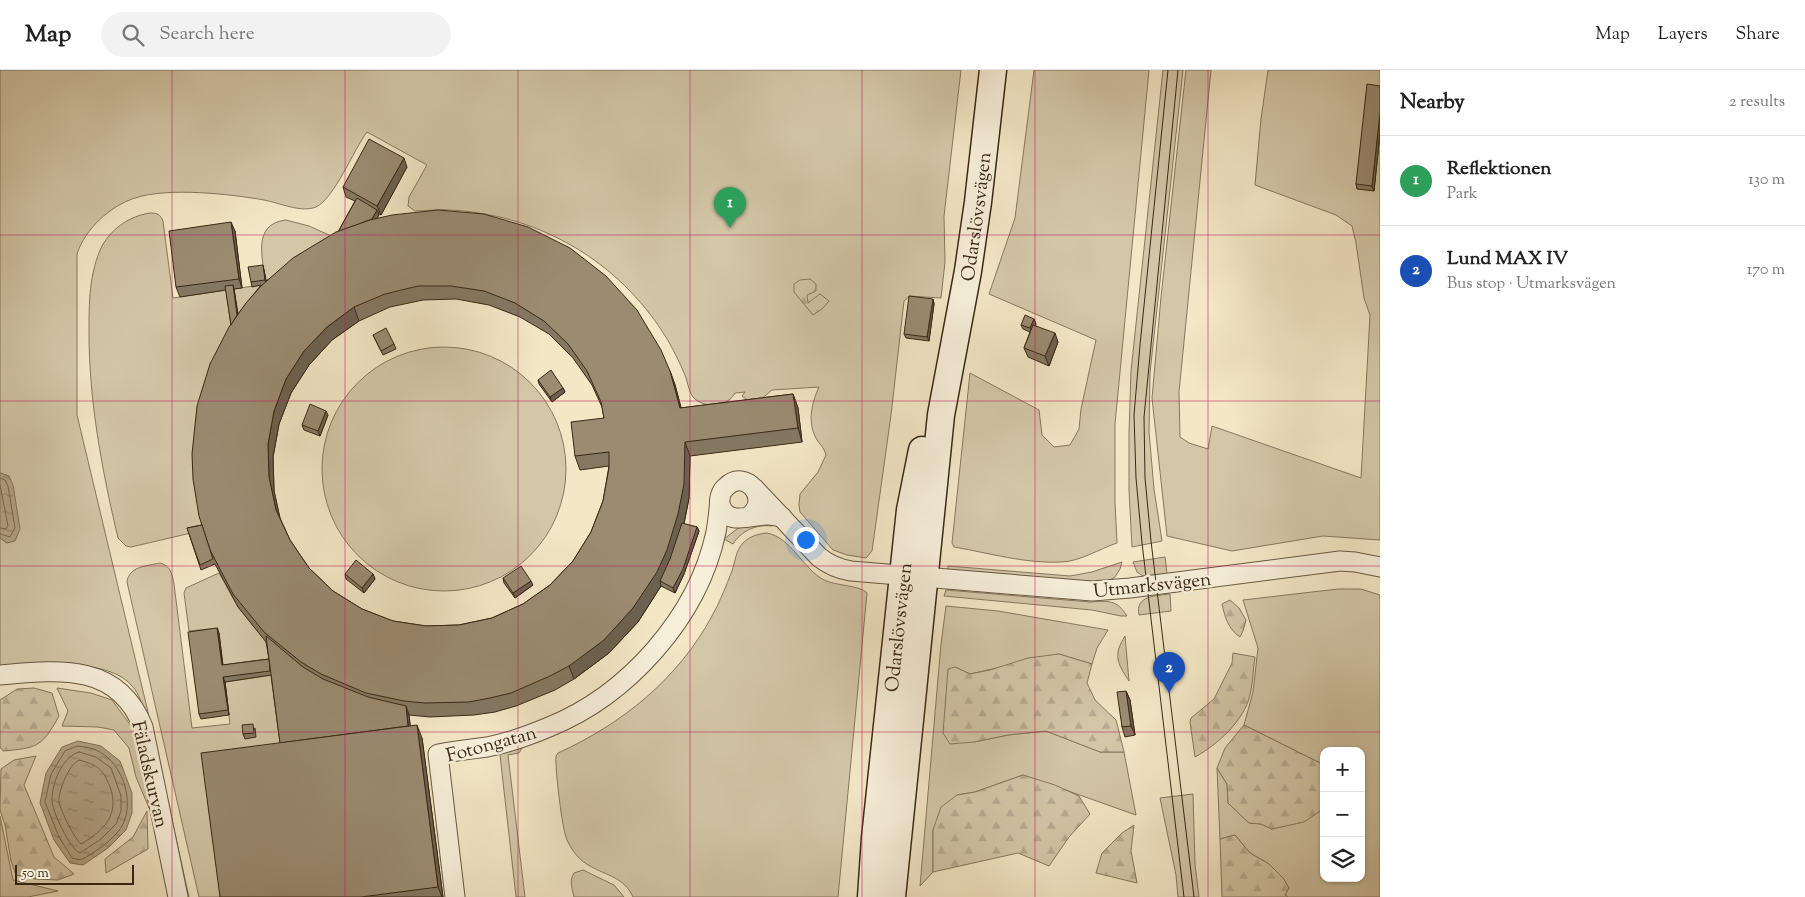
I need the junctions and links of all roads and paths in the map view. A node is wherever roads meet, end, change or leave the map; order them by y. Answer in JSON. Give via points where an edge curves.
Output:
{"nodes":[{"id":1,"x":992,"y":70,"type":"edge"},
{"id":2,"x":754,"y":488,"type":"junction"},
{"id":3,"x":720,"y":498,"type":"junction"},
{"id":4,"x":782,"y":517,"type":"junction"},
{"id":5,"x":745,"y":518,"type":"junction"},
{"id":6,"x":713,"y":542,"type":"junction"},
{"id":7,"x":1380,"y":567,"type":"edge"},
{"id":8,"x":914,"y":576,"type":"junction"},
{"id":9,"x":0,"y":675,"type":"edge"},
{"id":10,"x":178,"y":897,"type":"edge"},
{"id":11,"x":455,"y":897,"type":"edge"},
{"id":12,"x":871,"y":897,"type":"edge"},
{"id":13,"x":892,"y":897,"type":"edge"}],
"edges":[{"from":1,"to":8,"type":"main road","name":"Odarslövsvägen","via":[[968,271],[951,362],[922,448],[910,510]]},
{"from":2,"to":3,"type":"street","via":[[744,482],[733,482],[724,488]]},
{"from":2,"to":4,"type":"street"},
{"from":2,"to":5,"type":"street","name":"Fotongatan","via":[[758,505]]},
{"from":3,"to":5,"type":"street","via":[[724,512],[730,517]]},
{"from":3,"to":6,"type":"street","name":"Fotongatan"},
{"from":4,"to":5,"type":"street"},
{"from":4,"to":8,"type":"street","via":[[820,557],[839,569]]},
{"from":5,"to":6,"type":"street","name":"Fotongatan"},
{"from":6,"to":11,"type":"street","name":"Fotongatan","via":[[693,592],[677,621],[652,654],[626,680],[581,711],[548,728],[488,747],[438,754]]},
{"from":7,"to":8,"type":"street","name":"Utmarksvägen","via":[[1340,562],[1092,591]]},
{"from":8,"to":12,"type":"main road","name":"Odarslövsvägen","via":[[875,838]]},
{"from":8,"to":13,"type":"main road","name":"Odarslövsvägen"},
{"from":9,"to":10,"type":"street","name":"Fäladskurvan","via":[[48,672],[85,675],[109,683],[129,700],[143,727]]}]}
